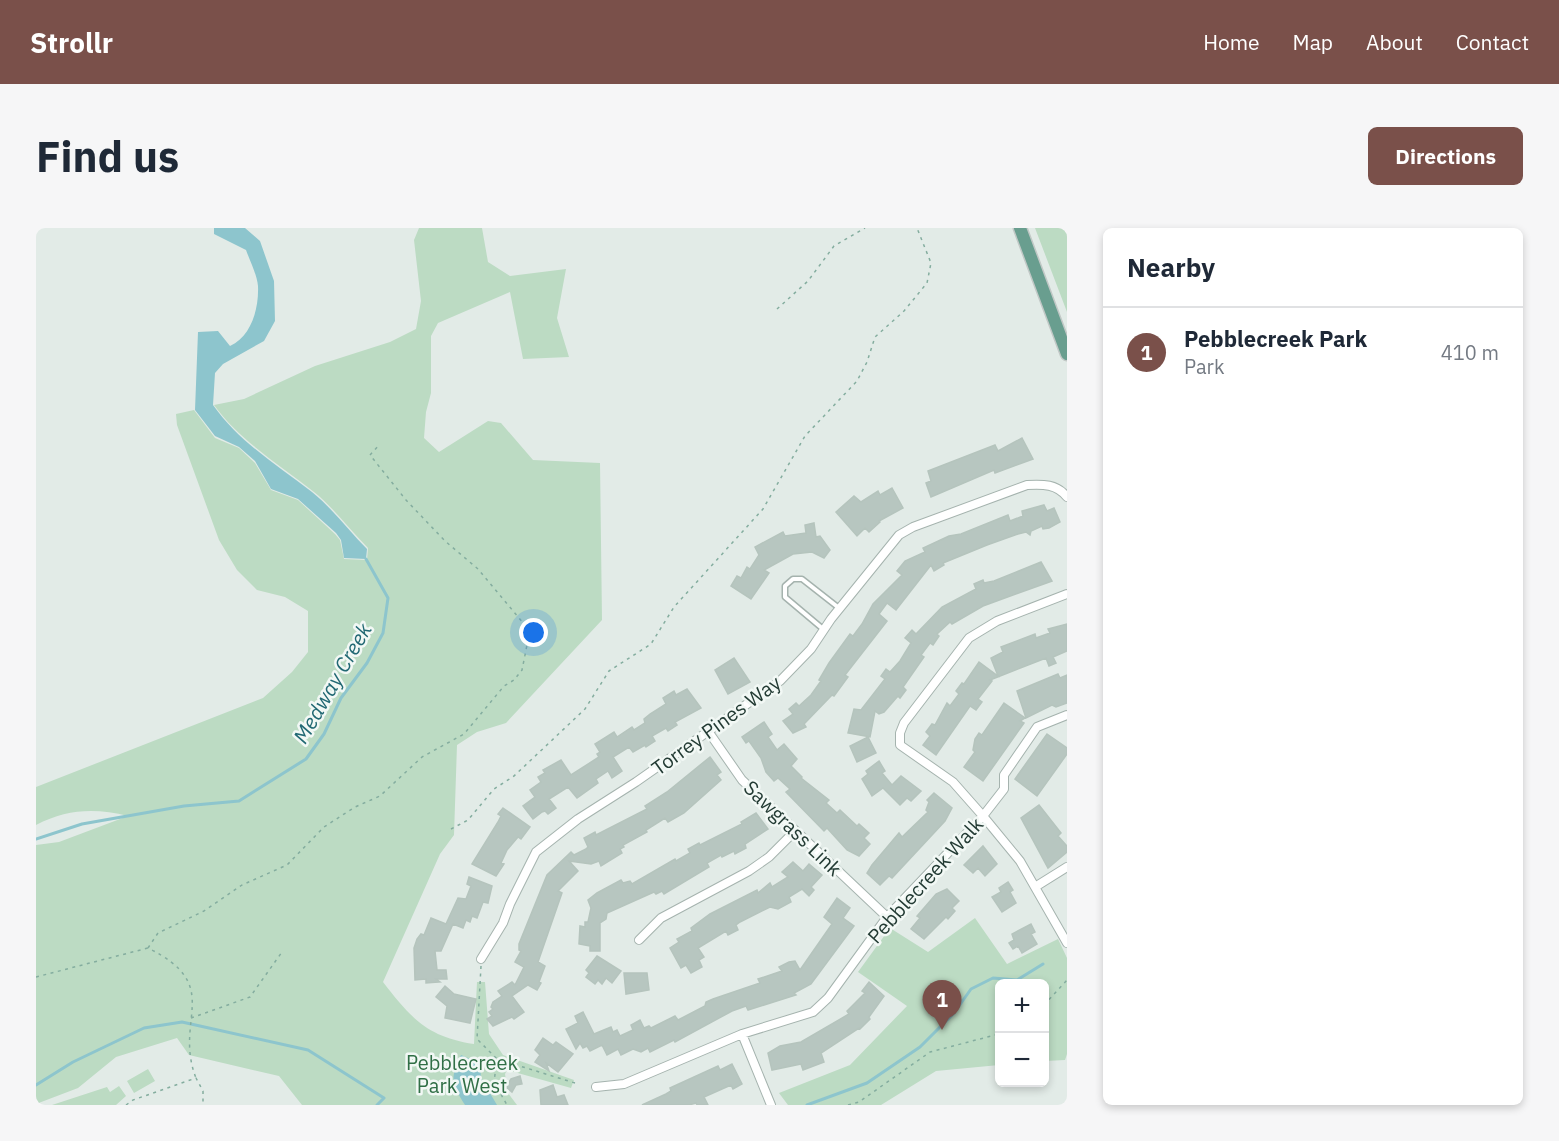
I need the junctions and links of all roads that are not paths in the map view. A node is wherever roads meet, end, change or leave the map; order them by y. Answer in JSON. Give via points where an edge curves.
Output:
{"nodes":[{"id":1,"x":1020,"y":228,"type":"edge"},
{"id":2,"x":1067,"y":354,"type":"edge"},
{"id":3,"x":1067,"y":497,"type":"edge"},
{"id":4,"x":1067,"y":594,"type":"edge"},
{"id":5,"x":839,"y":609,"type":"junction"},
{"id":6,"x":824,"y":630,"type":"junction"},
{"id":7,"x":1067,"y":715,"type":"edge"},
{"id":8,"x":708,"y":731,"type":"junction"},
{"id":9,"x":983,"y":816,"type":"junction"},
{"id":10,"x":795,"y":831,"type":"junction"},
{"id":11,"x":1067,"y":867,"type":"edge"},
{"id":12,"x":1035,"y":887,"type":"junction"},
{"id":13,"x":887,"y":917,"type":"junction"},
{"id":14,"x":639,"y":940,"type":"dead end"},
{"id":15,"x":1067,"y":943,"type":"edge"},
{"id":16,"x":482,"y":959,"type":"road end"},
{"id":17,"x":742,"y":1034,"type":"junction"},
{"id":18,"x":596,"y":1087,"type":"dead end"},
{"id":19,"x":771,"y":1105,"type":"edge"}],
"edges":[{"from":1,"to":2,"type":"main road"},
{"from":3,"to":5,"type":"street","name":"Torrey Pines Way","via":[[1061,489],[1027,484],[913,526],[899,535]]},
{"from":4,"to":9,"type":"street","via":[[997,621],[969,638],[900,733],[900,745],[907,752],[953,782]]},
{"from":5,"to":6,"type":"street","name":"Torrey Pines Way"},
{"from":5,"to":6,"type":"lane","via":[[802,579],[793,579],[785,586],[785,597]]},
{"from":6,"to":8,"type":"street","name":"Torrey Pines Way","via":[[780,681]]},
{"from":7,"to":9,"type":"street","name":"Pebblecreek Walk","via":[[1037,727],[1004,775],[1004,789]]},
{"from":8,"to":10,"type":"street","name":"Sawgrass Link","via":[[742,780]]},
{"from":8,"to":16,"type":"street","name":"Torrey Pines Way","via":[[536,852]]},
{"from":9,"to":12,"type":"street","via":[[1020,861]]},
{"from":9,"to":13,"type":"street","name":"Pebblecreek Walk"},
{"from":10,"to":13,"type":"street","name":"Sawgrass Link"},
{"from":10,"to":14,"type":"street","via":[[749,871],[661,918]]},
{"from":11,"to":12,"type":"street"},
{"from":12,"to":15,"type":"street"},
{"from":13,"to":17,"type":"street","name":"Pebblecreek Walk","via":[[828,998],[813,1012]]},
{"from":17,"to":18,"type":"street","name":"Pebblecreek Walk","via":[[624,1084]]},
{"from":17,"to":19,"type":"street"}]}
